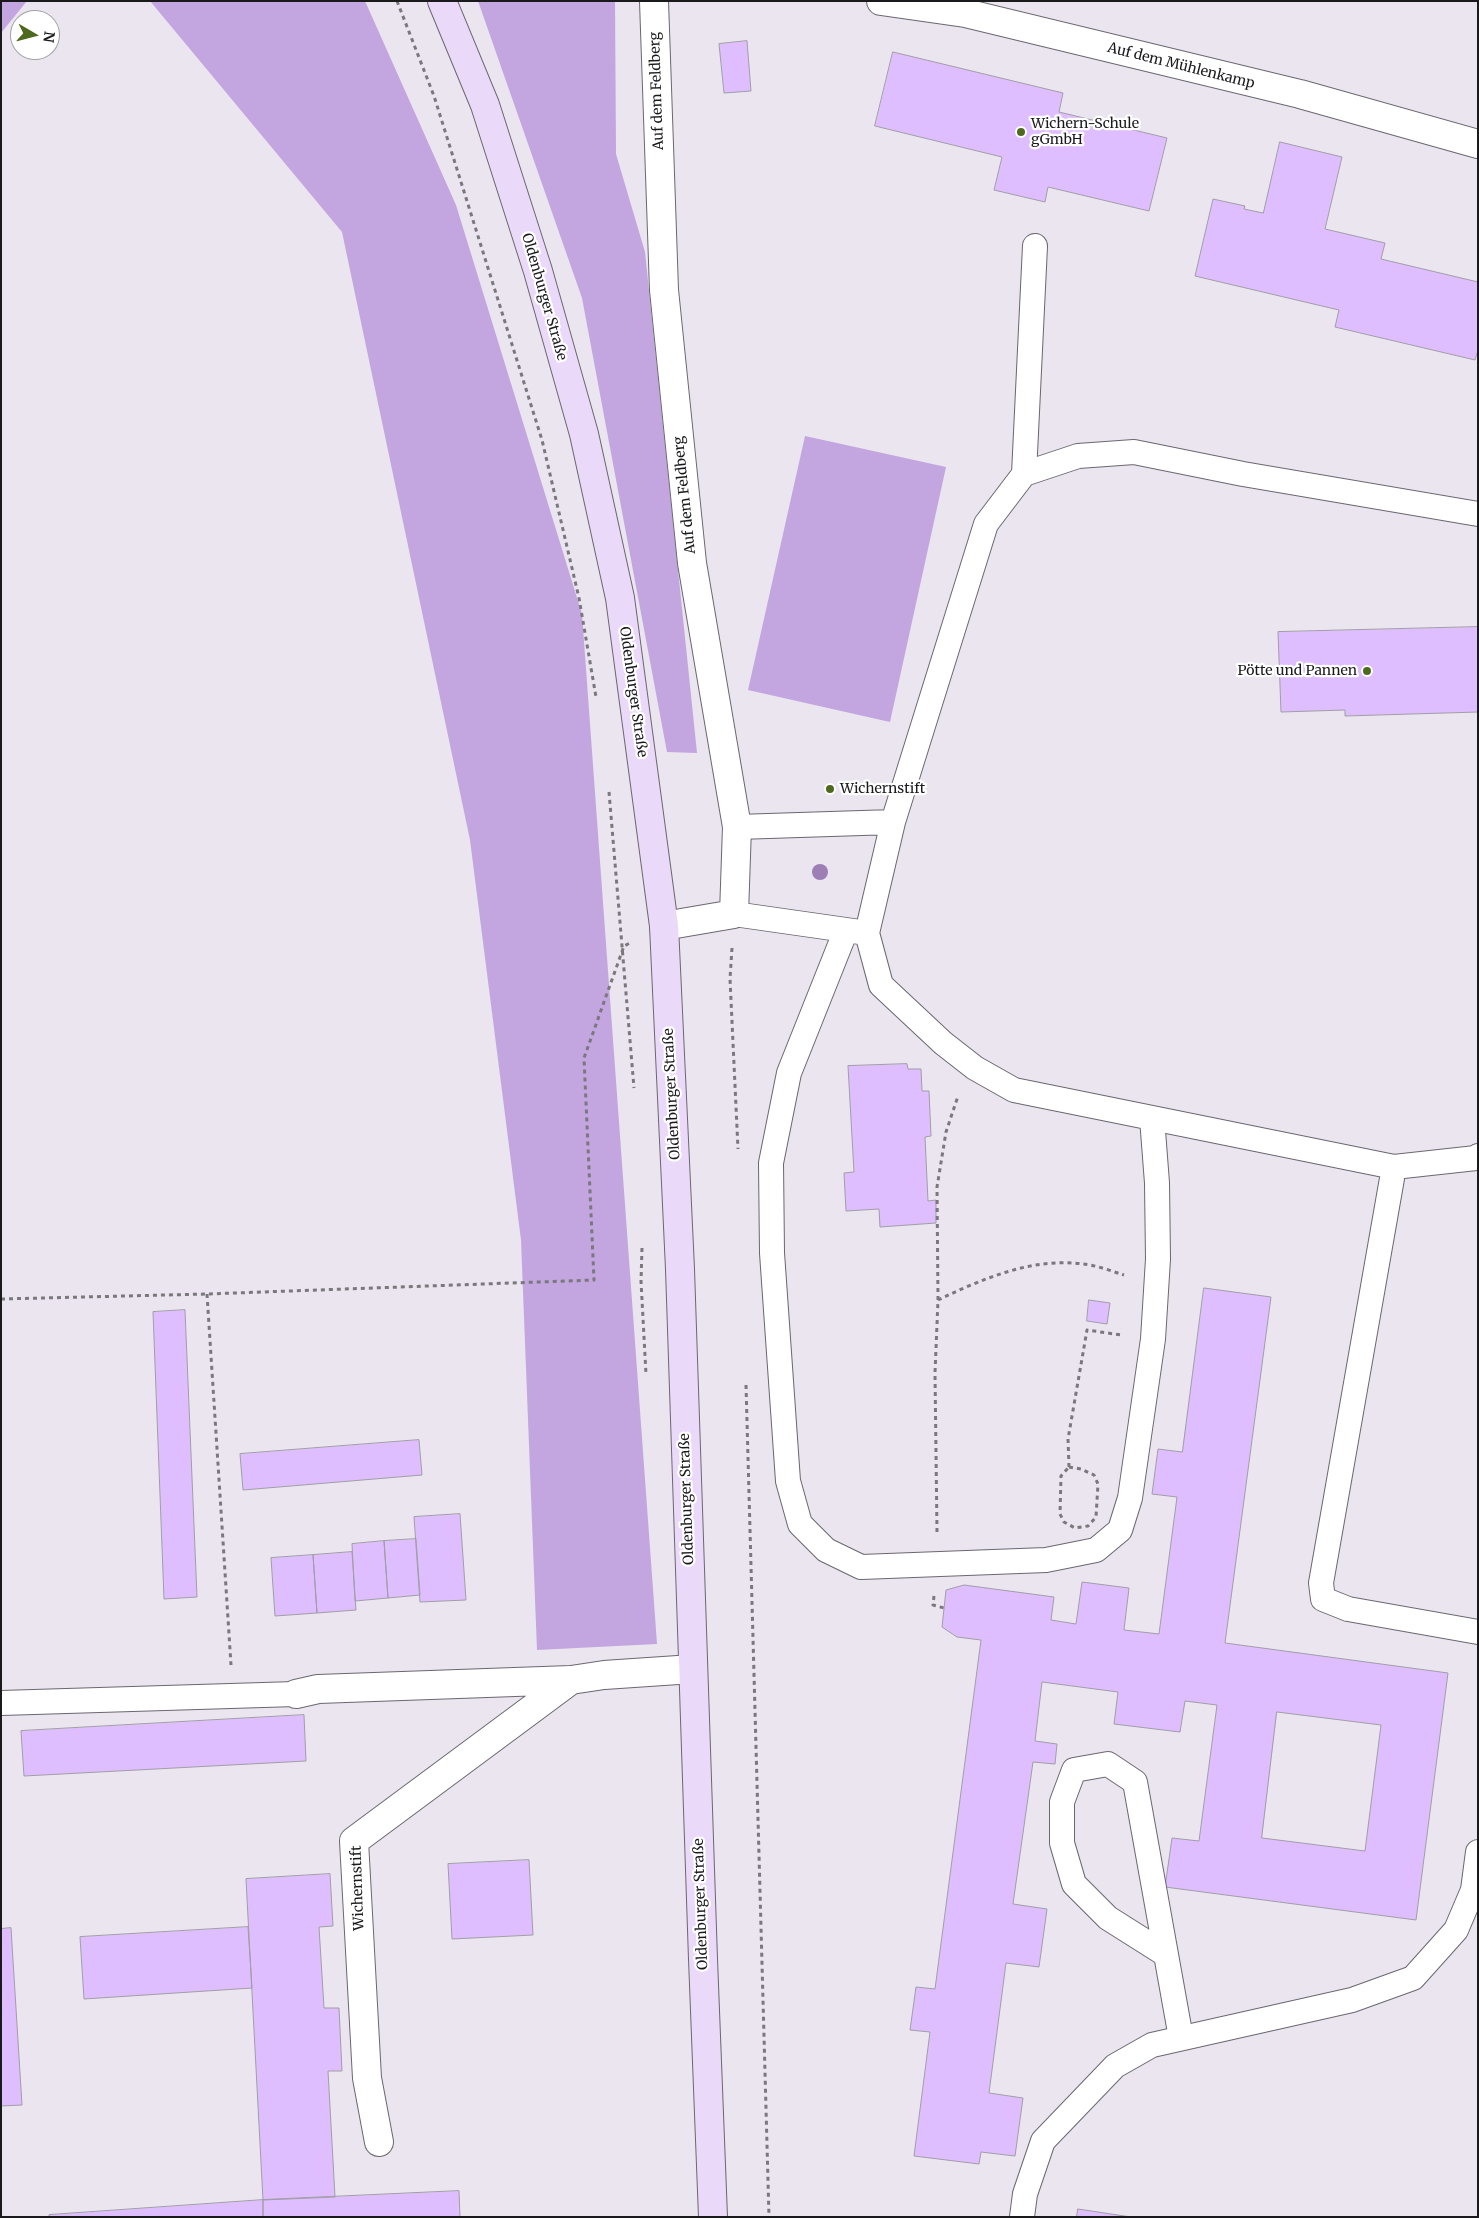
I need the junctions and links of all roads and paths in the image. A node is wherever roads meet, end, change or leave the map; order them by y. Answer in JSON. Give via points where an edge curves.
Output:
{"nodes":[{"id":1,"x":396,"y":1,"type":"edge"},
{"id":2,"x":442,"y":1,"type":"edge"},
{"id":3,"x":654,"y":1,"type":"edge"},
{"id":4,"x":881,"y":1,"type":"edge"},
{"id":5,"x":1478,"y":144,"type":"edge"},
{"id":6,"x":1035,"y":246,"type":"dead end"},
{"id":7,"x":1024,"y":474,"type":"junction"},
{"id":8,"x":1478,"y":514,"type":"edge"},
{"id":9,"x":596,"y":701,"type":"dead end"},
{"id":10,"x":608,"y":788,"type":"dead end"},
{"id":11,"x":893,"y":822,"type":"junction"},
{"id":12,"x":737,"y":827,"type":"junction"},
{"id":13,"x":734,"y":914,"type":"junction"},
{"id":14,"x":664,"y":926,"type":"junction"},
{"id":15,"x":857,"y":931,"type":"junction"},
{"id":16,"x":975,"y":1068,"type":"junction"},
{"id":17,"x":1152,"y":1118,"type":"junction"},
{"id":18,"x":738,"y":1150,"type":"dead end"},
{"id":19,"x":1478,"y":1156,"type":"edge"},
{"id":20,"x":1394,"y":1167,"type":"junction"},
{"id":21,"x":1156,"y":1289,"type":"junction"},
{"id":22,"x":207,"y":1294,"type":"junction"},
{"id":23,"x":1,"y":1299,"type":"edge"},
{"id":24,"x":938,"y":1300,"type":"junction"},
{"id":25,"x":1153,"y":1339,"type":"junction"},
{"id":26,"x":746,"y":1375,"type":"dead end"},
{"id":27,"x":1068,"y":1468,"type":"junction"},
{"id":28,"x":937,"y":1565,"type":"junction"},
{"id":29,"x":944,"y":1608,"type":"dead end"},
{"id":30,"x":1478,"y":1632,"type":"edge"},
{"id":31,"x":693,"y":1669,"type":"junction"},
{"id":32,"x":570,"y":1680,"type":"junction"},
{"id":33,"x":296,"y":1694,"type":"joint"},
{"id":34,"x":233,"y":1696,"type":"junction"},
{"id":35,"x":1,"y":1703,"type":"edge"},
{"id":36,"x":1478,"y":1852,"type":"edge"},
{"id":37,"x":1165,"y":1954,"type":"junction"},
{"id":38,"x":1181,"y":2038,"type":"junction"},
{"id":39,"x":379,"y":2142,"type":"dead end"},
{"id":40,"x":714,"y":2217,"type":"edge"},
{"id":41,"x":769,"y":2217,"type":"edge"},
{"id":42,"x":1022,"y":2217,"type":"edge"}],
"edges":[{"from":1,"to":9,"type":"path","via":[[434,96],[542,440],[579,598]]},
{"from":2,"to":14,"type":"main road","name":"Oldenburger Straße","via":[[485,104],[538,271],[584,434],[620,598]]},
{"from":3,"to":12,"type":"street","name":"Auf dem Feldberg","via":[[664,290],[692,563]]},
{"from":4,"to":5,"type":"street","name":"Auf dem Mühlenkamp","via":[[974,16],[1300,94]]},
{"from":6,"to":7,"type":"lane"},
{"from":7,"to":8,"type":"lane","via":[[1078,456],[1134,452],[1252,476]]},
{"from":7,"to":11,"type":"lane","via":[[986,524]]},
{"from":10,"to":22,"type":"path","via":[[624,946],[584,1058],[594,1280]]},
{"from":11,"to":12,"type":"lane"},
{"from":11,"to":15,"type":"lane"},
{"from":12,"to":13,"type":"street","name":"Auf dem Feldberg"},
{"from":13,"to":14,"type":"street"},
{"from":13,"to":15,"type":"lane"},
{"from":13,"to":18,"type":"path","via":[[730,979]]},
{"from":14,"to":31,"type":"main road","name":"Oldenburger Straße"},
{"from":15,"to":16,"type":"lane","via":[[881,985]]},
{"from":15,"to":28,"type":"lane","via":[[789,1073],[771,1163],[772,1252],[788,1481],[800,1524],[826,1550],[862,1568]]},
{"from":16,"to":17,"type":"lane","via":[[1014,1090]]},
{"from":16,"to":24,"type":"path","via":[[961,1088],[946,1132],[937,1187]]},
{"from":17,"to":20,"type":"lane"},
{"from":17,"to":21,"type":"lane","via":[[1157,1184]]},
{"from":19,"to":20,"type":"lane"},
{"from":20,"to":30,"type":"lane","via":[[1321,1583],[1323,1599],[1348,1609]]},
{"from":21,"to":24,"type":"path","via":[[1123,1274],[1083,1264],[1041,1264],[968,1286]]},
{"from":21,"to":25,"type":"lane"},
{"from":22,"to":23,"type":"path"},
{"from":22,"to":34,"type":"path"},
{"from":24,"to":28,"type":"path","via":[[935,1373]]},
{"from":25,"to":27,"type":"path","via":[[1087,1330],[1068,1439]]},
{"from":25,"to":28,"type":"lane","via":[[1130,1498],[1120,1530],[1096,1550],[1046,1560]]},
{"from":26,"to":41,"type":"path"},
{"from":27,"to":27,"type":"path","via":[[1094,1475],[1098,1484],[1096,1517],[1088,1526],[1075,1528],[1064,1522],[1060,1514],[1062,1476]]},
{"from":28,"to":29,"type":"path","via":[[934,1606]]},
{"from":31,"to":32,"type":"street","name":"Wichernstift"},
{"from":31,"to":40,"type":"main road","name":"Oldenburger Straße"},
{"from":32,"to":33,"type":"street","name":"Wichernstift","via":[[318,1689]]},
{"from":32,"to":39,"type":"street","name":"Wichernstift","via":[[354,1841],[367,2078]]},
{"from":33,"to":34,"type":"lane"},
{"from":34,"to":35,"type":"lane"},
{"from":36,"to":38,"type":"lane","via":[[1473,1890],[1456,1930],[1413,1978],[1352,2000]]},
{"from":37,"to":37,"type":"lane","via":[[1136,1782],[1108,1764],[1074,1770],[1062,1802],[1062,1843],[1074,1884],[1108,1918]]},
{"from":37,"to":38,"type":"lane"},
{"from":38,"to":42,"type":"lane","via":[[1152,2045],[1115,2066],[1043,2141],[1025,2194]]}]}
